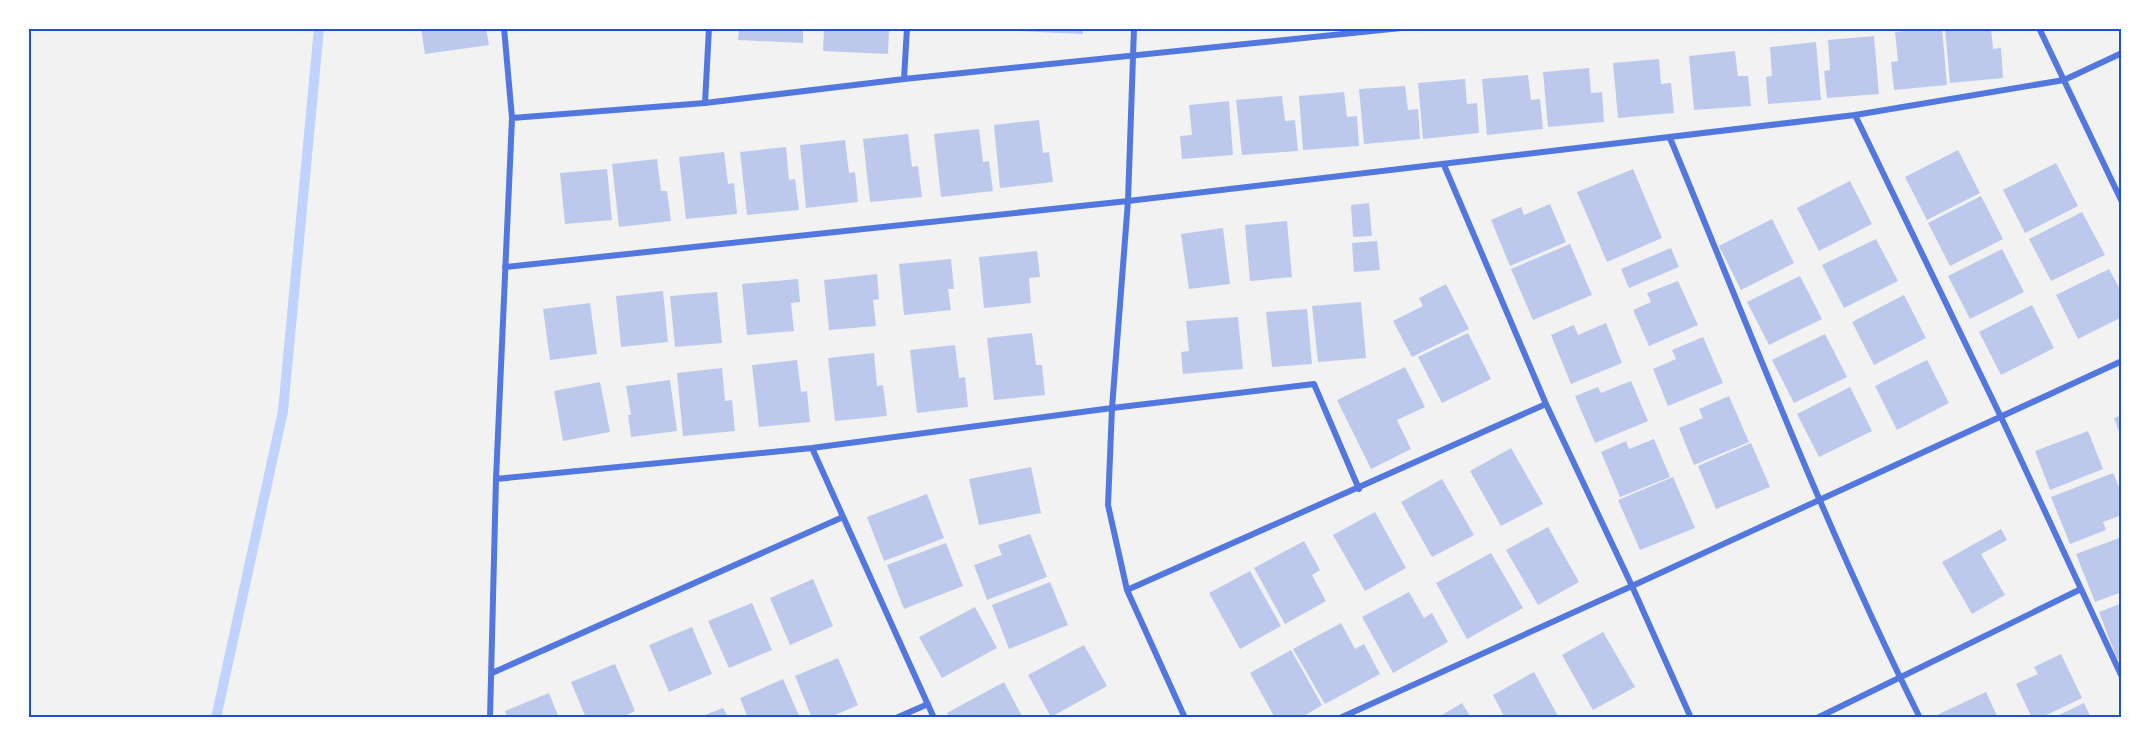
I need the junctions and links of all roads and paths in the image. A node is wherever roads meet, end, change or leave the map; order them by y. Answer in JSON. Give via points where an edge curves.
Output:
{"nodes":[{"id":1,"x":504,"y":28,"type":"edge"},
{"id":2,"x":709,"y":28,"type":"edge"},
{"id":3,"x":906,"y":28,"type":"edge"},
{"id":4,"x":1134,"y":28,"type":"edge"},
{"id":5,"x":1401,"y":28,"type":"edge"},
{"id":6,"x":2039,"y":28,"type":"edge"},
{"id":7,"x":1362,"y":30,"type":"edge"},
{"id":8,"x":2121,"y":53,"type":"edge"},
{"id":9,"x":1132,"y":57,"type":"junction"},
{"id":10,"x":904,"y":79,"type":"junction"},
{"id":11,"x":2064,"y":80,"type":"junction"},
{"id":12,"x":705,"y":103,"type":"junction"},
{"id":13,"x":1855,"y":115,"type":"junction"},
{"id":14,"x":512,"y":118,"type":"junction"},
{"id":15,"x":1670,"y":138,"type":"junction"},
{"id":16,"x":1444,"y":165,"type":"junction"},
{"id":17,"x":1128,"y":201,"type":"junction"},
{"id":18,"x":2121,"y":202,"type":"edge"},
{"id":19,"x":505,"y":267,"type":"junction"},
{"id":20,"x":2121,"y":361,"type":"edge"},
{"id":21,"x":1546,"y":405,"type":"junction"},
{"id":22,"x":1112,"y":408,"type":"junction"},
{"id":23,"x":2001,"y":417,"type":"junction"},
{"id":24,"x":812,"y":448,"type":"junction"},
{"id":25,"x":496,"y":479,"type":"junction"},
{"id":26,"x":1359,"y":489,"type":"junction"},
{"id":27,"x":1821,"y":500,"type":"junction"},
{"id":28,"x":843,"y":516,"type":"junction"},
{"id":29,"x":1632,"y":586,"type":"junction"},
{"id":30,"x":2081,"y":589,"type":"junction"},
{"id":31,"x":1127,"y":591,"type":"junction"},
{"id":32,"x":492,"y":673,"type":"junction"},
{"id":33,"x":2121,"y":677,"type":"edge"},
{"id":34,"x":1900,"y":678,"type":"junction"},
{"id":35,"x":928,"y":704,"type":"junction"},
{"id":36,"x":490,"y":717,"type":"edge"},
{"id":37,"x":896,"y":717,"type":"edge"},
{"id":38,"x":934,"y":717,"type":"edge"},
{"id":39,"x":1185,"y":717,"type":"edge"},
{"id":40,"x":1340,"y":717,"type":"edge"},
{"id":41,"x":1691,"y":717,"type":"edge"},
{"id":42,"x":1817,"y":717,"type":"edge"},
{"id":43,"x":1920,"y":717,"type":"edge"}],
"edges":[{"from":1,"to":14,"type":"street"},
{"from":2,"to":12,"type":"street"},
{"from":3,"to":10,"type":"street"},
{"from":4,"to":9,"type":"street"},
{"from":5,"to":7,"type":"street"},
{"from":6,"to":11,"type":"street"},
{"from":7,"to":9,"type":"street"},
{"from":8,"to":11,"type":"street"},
{"from":9,"to":10,"type":"street"},
{"from":9,"to":17,"type":"street"},
{"from":10,"to":12,"type":"street"},
{"from":11,"to":13,"type":"street"},
{"from":11,"to":18,"type":"street"},
{"from":12,"to":14,"type":"street"},
{"from":13,"to":15,"type":"street"},
{"from":13,"to":23,"type":"street"},
{"from":14,"to":19,"type":"street"},
{"from":15,"to":16,"type":"street"},
{"from":15,"to":27,"type":"street"},
{"from":16,"to":17,"type":"street"},
{"from":16,"to":21,"type":"street"},
{"from":17,"to":19,"type":"street"},
{"from":17,"to":22,"type":"street"},
{"from":19,"to":25,"type":"street"},
{"from":20,"to":23,"type":"street"},
{"from":21,"to":26,"type":"street"},
{"from":21,"to":29,"type":"street"},
{"from":22,"to":24,"type":"street"},
{"from":22,"to":26,"type":"street","via":[[1314,384]]},
{"from":22,"to":31,"type":"street","via":[[1108,505]]},
{"from":23,"to":27,"type":"street"},
{"from":23,"to":30,"type":"street"},
{"from":24,"to":25,"type":"street"},
{"from":24,"to":28,"type":"street"},
{"from":25,"to":32,"type":"street"},
{"from":26,"to":31,"type":"street"},
{"from":27,"to":29,"type":"street"},
{"from":27,"to":34,"type":"street"},
{"from":28,"to":32,"type":"street"},
{"from":28,"to":35,"type":"street"},
{"from":29,"to":40,"type":"street"},
{"from":29,"to":41,"type":"street"},
{"from":30,"to":33,"type":"street"},
{"from":30,"to":34,"type":"street"},
{"from":31,"to":39,"type":"street"},
{"from":32,"to":36,"type":"street"},
{"from":34,"to":42,"type":"street"},
{"from":34,"to":43,"type":"street"},
{"from":35,"to":37,"type":"street"},
{"from":35,"to":38,"type":"street"}]}
